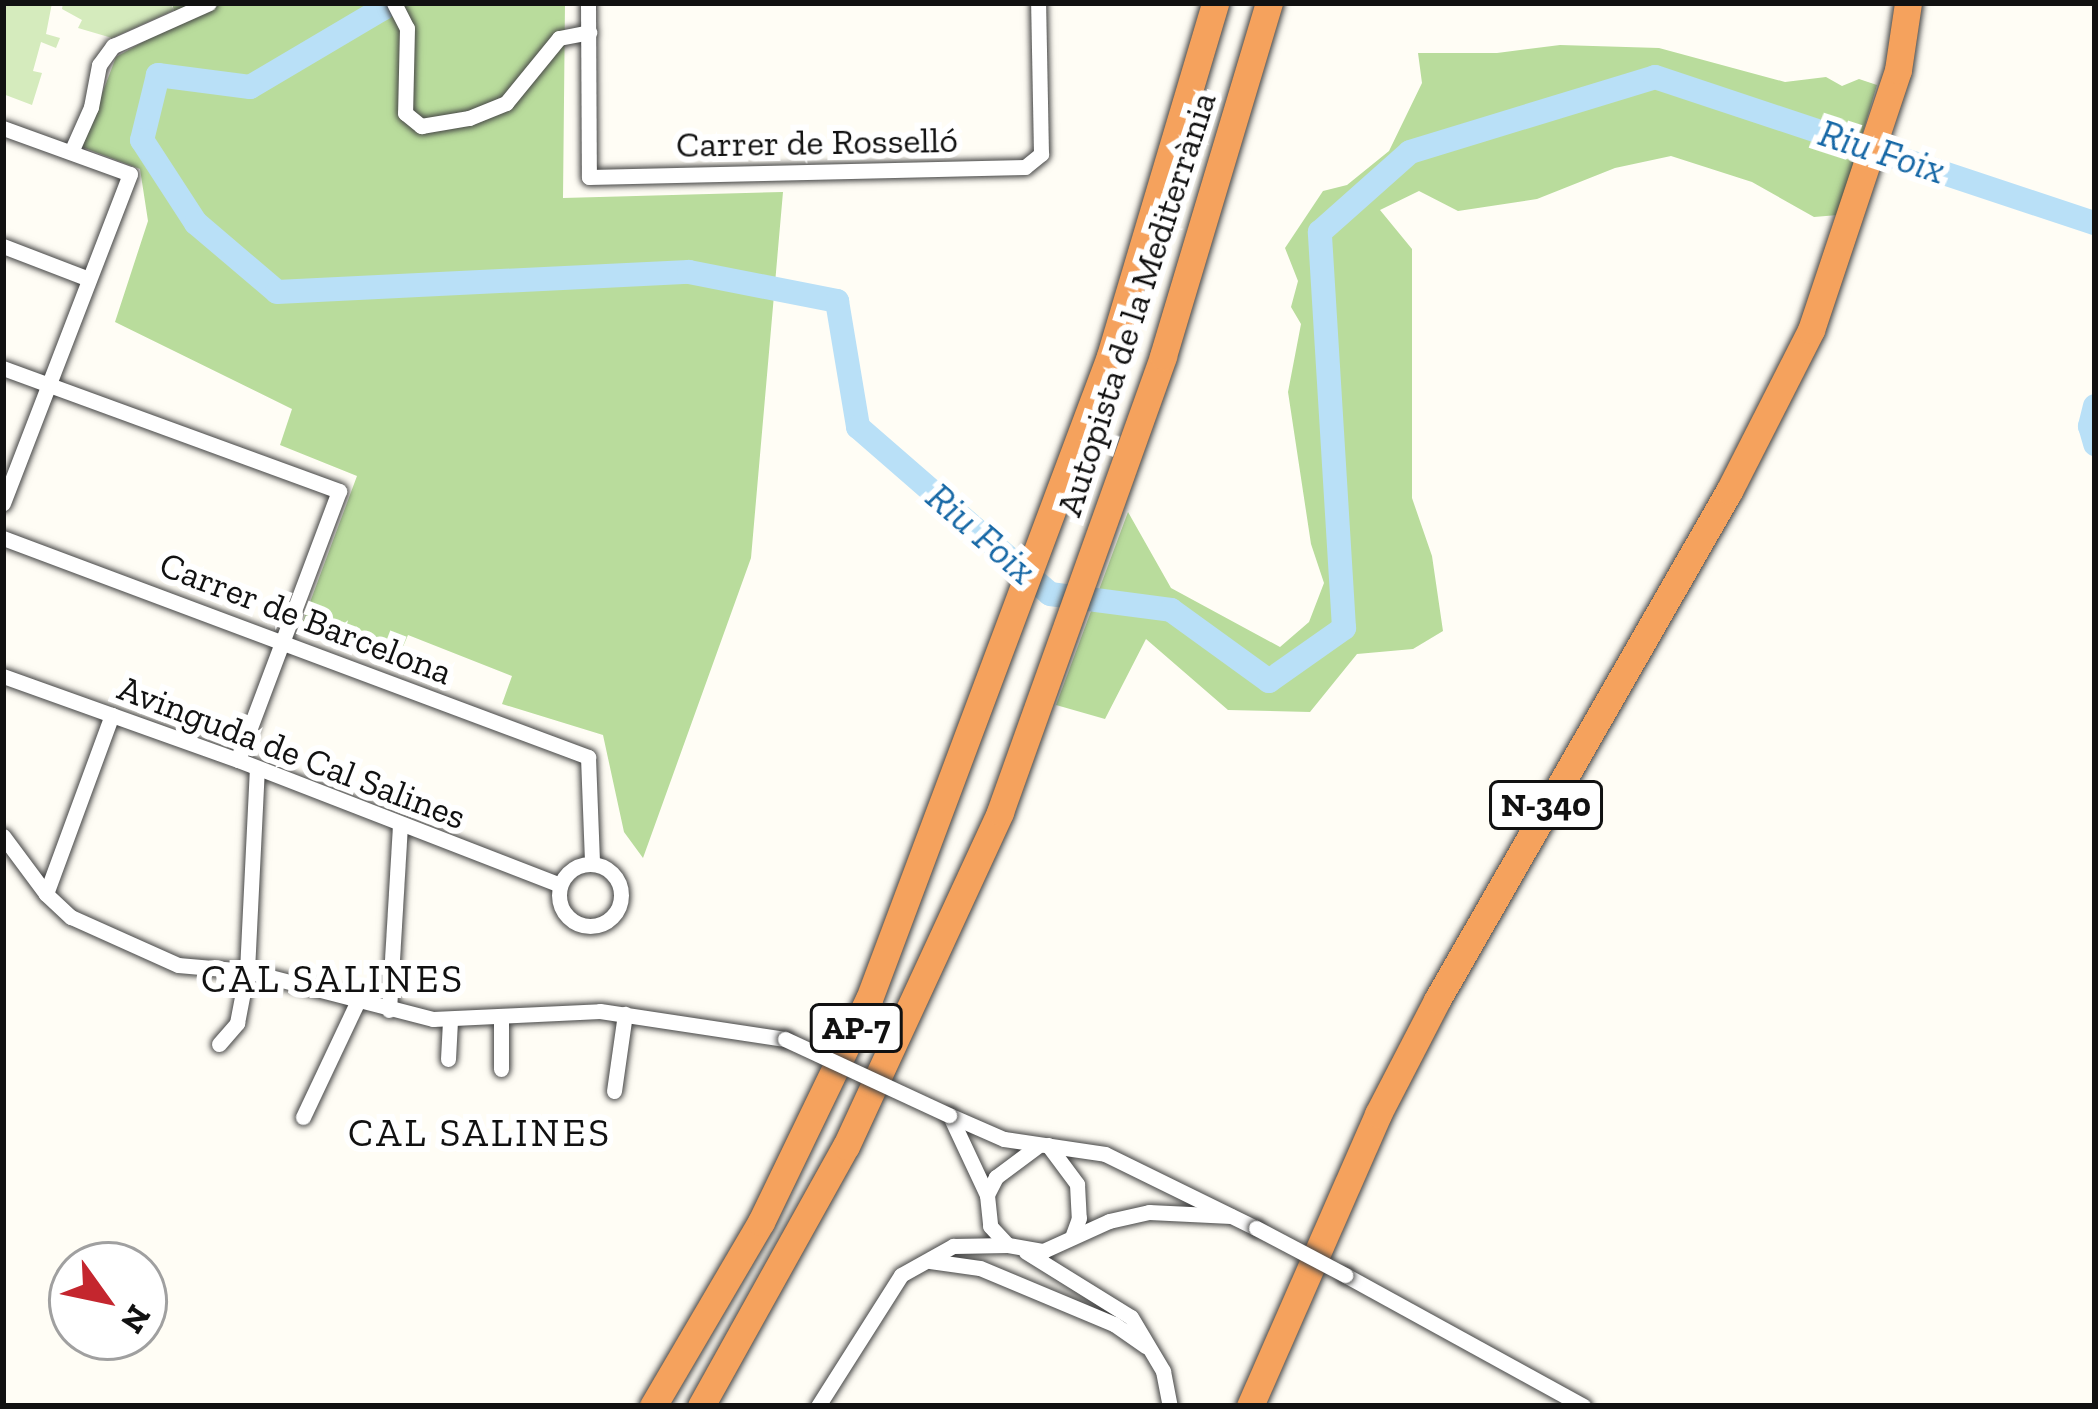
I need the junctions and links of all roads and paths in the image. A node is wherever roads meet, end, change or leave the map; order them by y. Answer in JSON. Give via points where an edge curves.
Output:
{"nodes":[{"id":1,"x":209,"y":3,"type":"edge"},
{"id":2,"x":394,"y":3,"type":"edge"},
{"id":3,"x":588,"y":3,"type":"edge"},
{"id":4,"x":1038,"y":3,"type":"edge"},
{"id":5,"x":1215,"y":3,"type":"edge"},
{"id":6,"x":1269,"y":3,"type":"edge"},
{"id":7,"x":1908,"y":3,"type":"edge"},
{"id":8,"x":589,"y":32,"type":"junction"},
{"id":9,"x":3,"y":128,"type":"edge"},
{"id":10,"x":71,"y":152,"type":"junction"},
{"id":11,"x":3,"y":246,"type":"edge"},
{"id":12,"x":89,"y":279,"type":"junction"},
{"id":13,"x":3,"y":368,"type":"edge"},
{"id":14,"x":45,"y":383,"type":"junction"},
{"id":15,"x":3,"y":503,"type":"edge"},
{"id":16,"x":3,"y":538,"type":"edge"},
{"id":17,"x":281,"y":639,"type":"junction"},
{"id":18,"x":3,"y":676,"type":"edge"},
{"id":19,"x":112,"y":715,"type":"junction"},
{"id":20,"x":238,"y":760,"type":"junction"},
{"id":21,"x":257,"y":768,"type":"junction"},
{"id":22,"x":400,"y":826,"type":"junction"},
{"id":23,"x":3,"y":836,"type":"edge"},
{"id":24,"x":592,"y":863,"type":"junction"},
{"id":25,"x":560,"y":885,"type":"junction"},
{"id":26,"x":46,"y":894,"type":"junction"},
{"id":27,"x":247,"y":971,"type":"junction"},
{"id":28,"x":357,"y":1003,"type":"junction"},
{"id":29,"x":389,"y":1010,"type":"junction"},
{"id":30,"x":625,"y":1014,"type":"junction"},
{"id":31,"x":501,"y":1018,"type":"junction"},
{"id":32,"x":450,"y":1020,"type":"junction"},
{"id":33,"x":219,"y":1044,"type":"dead end"},
{"id":34,"x":448,"y":1059,"type":"dead end"},
{"id":35,"x":501,"y":1069,"type":"dead end"},
{"id":36,"x":614,"y":1091,"type":"dead end"},
{"id":37,"x":949,"y":1115,"type":"junction"},
{"id":38,"x":303,"y":1117,"type":"dead end"},
{"id":39,"x":1044,"y":1145,"type":"junction"},
{"id":40,"x":988,"y":1195,"type":"junction"},
{"id":41,"x":1232,"y":1216,"type":"junction"},
{"id":42,"x":1072,"y":1238,"type":"junction"},
{"id":43,"x":1015,"y":1248,"type":"junction"},
{"id":44,"x":930,"y":1261,"type":"junction"},
{"id":45,"x":1146,"y":1346,"type":"junction"},
{"id":46,"x":653,"y":1406,"type":"edge"},
{"id":47,"x":701,"y":1406,"type":"edge"},
{"id":48,"x":818,"y":1406,"type":"edge"},
{"id":49,"x":1170,"y":1406,"type":"edge"},
{"id":50,"x":1250,"y":1406,"type":"edge"},
{"id":51,"x":1583,"y":1406,"type":"edge"}],
"edges":[{"from":1,"to":10,"type":"street","via":[[112,46]]},
{"from":2,"to":8,"type":"street","via":[[407,28],[405,113],[421,126],[506,104],[559,38]]},
{"from":3,"to":8,"type":"street"},
{"from":4,"to":8,"type":"street","name":"Carrer de Rosselló","via":[[1041,154],[1024,167],[590,178]]},
{"from":5,"to":46,"type":"highway","name":"Autopista de la Mediterrània","number":"AP-7","via":[[1110,356],[869,999],[726,1286]]},
{"from":6,"to":47,"type":"highway","name":"Autopista de la Mediterrània","number":"AP-7","via":[[1163,356],[1000,812],[806,1224]]},
{"from":7,"to":50,"type":"highway","number":"N-340","via":[[1890,96],[1810,330],[1730,490],[1529,833],[1378,1114]]},
{"from":9,"to":10,"type":"street"},
{"from":10,"to":12,"type":"street","via":[[130,174]]},
{"from":11,"to":12,"type":"street"},
{"from":12,"to":14,"type":"street"},
{"from":13,"to":14,"type":"street"},
{"from":14,"to":15,"type":"street"},
{"from":14,"to":17,"type":"street","via":[[339,491]]},
{"from":16,"to":17,"type":"street","name":"Carrer de Barcelona"},
{"from":17,"to":20,"type":"street"},
{"from":17,"to":24,"type":"street","name":"Carrer de Barcelona","via":[[588,757]]},
{"from":18,"to":19,"type":"street","name":"Avinguda de Cal Salines"},
{"from":19,"to":20,"type":"street","name":"Avinguda de Cal Salines"},
{"from":19,"to":26,"type":"street"},
{"from":20,"to":21,"type":"street","name":"Avinguda de Cal Salines"},
{"from":21,"to":22,"type":"street","name":"Avinguda de Cal Salines"},
{"from":21,"to":27,"type":"street"},
{"from":22,"to":25,"type":"street","name":"Avinguda de Cal Salines"},
{"from":22,"to":29,"type":"street"},
{"from":23,"to":26,"type":"street"},
{"from":24,"to":25,"type":"street"},
{"from":24,"to":25,"type":"street","via":[[620,890],[620,904],[603,923],[569,919]]},
{"from":26,"to":27,"type":"street","via":[[71,916],[154,958]]},
{"from":27,"to":28,"type":"street"},
{"from":27,"to":33,"type":"street","via":[[237,1023]]},
{"from":28,"to":29,"type":"street"},
{"from":28,"to":38,"type":"street"},
{"from":29,"to":32,"type":"street"},
{"from":30,"to":31,"type":"street"},
{"from":30,"to":36,"type":"street"},
{"from":30,"to":37,"type":"street","bridge":true,"via":[[785,1039]]},
{"from":31,"to":32,"type":"street"},
{"from":31,"to":35,"type":"street"},
{"from":32,"to":34,"type":"street"},
{"from":37,"to":39,"type":"street","via":[[1004,1139]]},
{"from":37,"to":40,"type":"street"},
{"from":39,"to":40,"type":"street","via":[[996,1178]]},
{"from":39,"to":41,"type":"street","via":[[1105,1154]]},
{"from":39,"to":42,"type":"street","via":[[1076,1184]]},
{"from":40,"to":43,"type":"street","via":[[990,1226]]},
{"from":41,"to":42,"type":"street","via":[[1149,1212]]},
{"from":41,"to":51,"type":"street","bridge":true},
{"from":42,"to":43,"type":"street","via":[[1043,1251]]},
{"from":43,"to":44,"type":"street","via":[[952,1246]]},
{"from":43,"to":45,"type":"street","via":[[1131,1317]]},
{"from":44,"to":45,"type":"street","via":[[980,1268],[1114,1324]]},
{"from":44,"to":48,"type":"street","via":[[902,1275]]},
{"from":45,"to":49,"type":"street","via":[[1163,1371]]}]}
